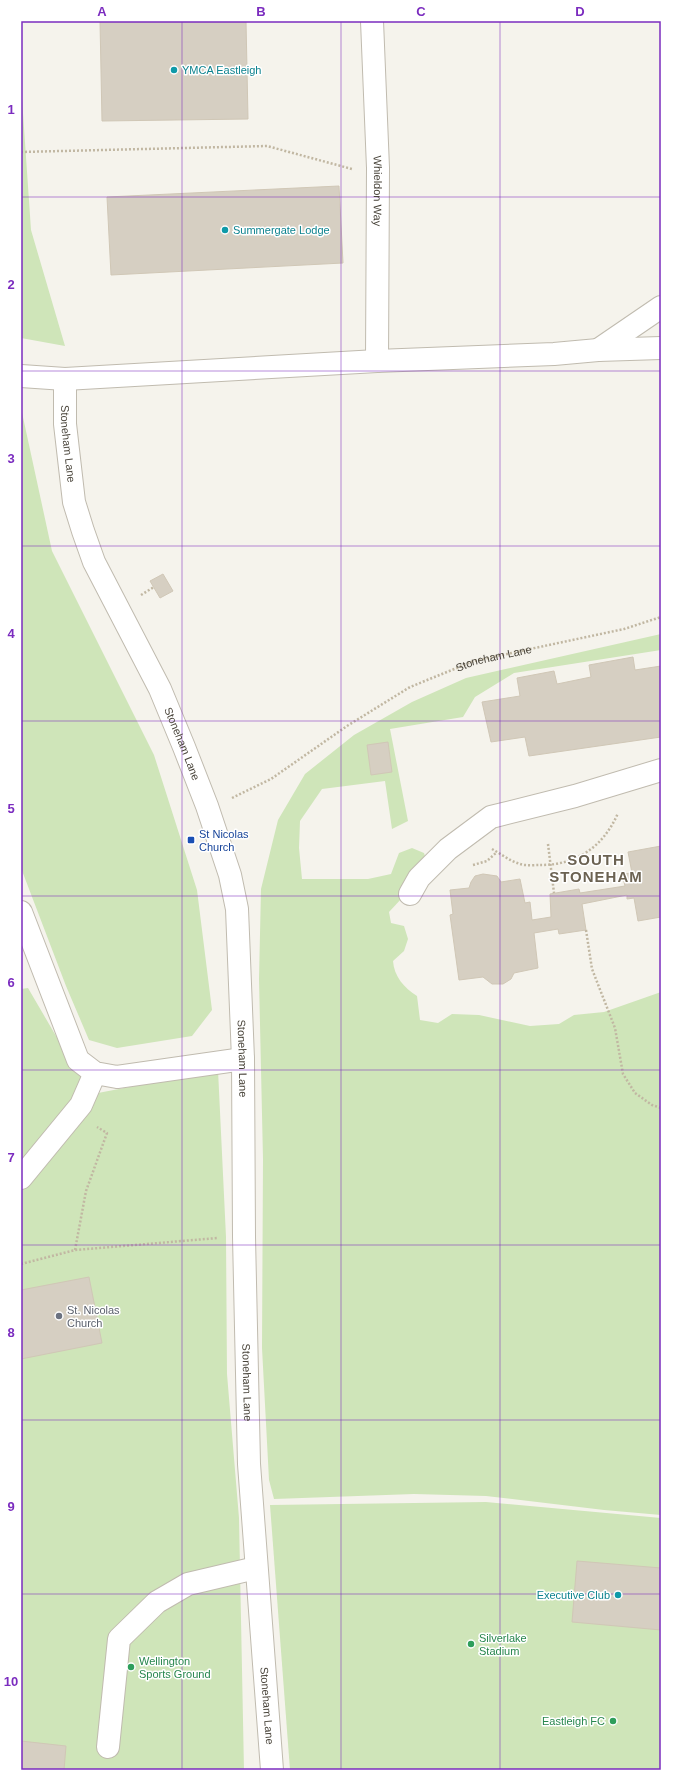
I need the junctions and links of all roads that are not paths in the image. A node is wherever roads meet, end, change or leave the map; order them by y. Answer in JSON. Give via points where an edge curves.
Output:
{"nodes":[{"id":1,"x":372,"y":21,"type":"edge"},
{"id":2,"x":661,"y":307,"type":"edge"},
{"id":3,"x":661,"y":348,"type":"edge"},
{"id":4,"x":598,"y":350,"type":"junction"},
{"id":5,"x":377,"y":361,"type":"junction"},
{"id":6,"x":21,"y":376,"type":"edge"},
{"id":7,"x":65,"y":379,"type":"junction"},
{"id":8,"x":661,"y":770,"type":"edge"},
{"id":9,"x":410,"y":894,"type":"dead end"},
{"id":10,"x":21,"y":912,"type":"edge"},
{"id":11,"x":243,"y":1059,"type":"junction"},
{"id":12,"x":95,"y":1073,"type":"junction"},
{"id":13,"x":21,"y":1178,"type":"edge"},
{"id":14,"x":256,"y":1568,"type":"junction"},
{"id":15,"x":108,"y":1747,"type":"dead end"},
{"id":16,"x":272,"y":1770,"type":"edge"}],
"edges":[{"from":1,"to":5,"type":"street","name":"Whieldon Way","via":[[378,176]]},
{"from":2,"to":4,"type":"street"},
{"from":3,"to":4,"type":"street"},
{"from":4,"to":5,"type":"street"},
{"from":5,"to":7,"type":"street"},
{"from":6,"to":7,"type":"street"},
{"from":7,"to":11,"type":"street","name":"Stoneham Lane","via":[[65,424],[74,502],[87,542],[106,587],[163,696],[207,806],[230,875],[237,910]]},
{"from":8,"to":9,"type":"street","via":[[575,796],[491,817],[448,849],[419,878]]},
{"from":10,"to":12,"type":"street","via":[[78,1060]]},
{"from":11,"to":12,"type":"street","via":[[117,1077]]},
{"from":11,"to":14,"type":"street","name":"Stoneham Lane","via":[[249,1464]]},
{"from":12,"to":13,"type":"street","via":[[81,1104]]},
{"from":14,"to":15,"type":"street","via":[[188,1584],[157,1602],[120,1639]]},
{"from":14,"to":16,"type":"street","name":"Stoneham Lane"}]}
